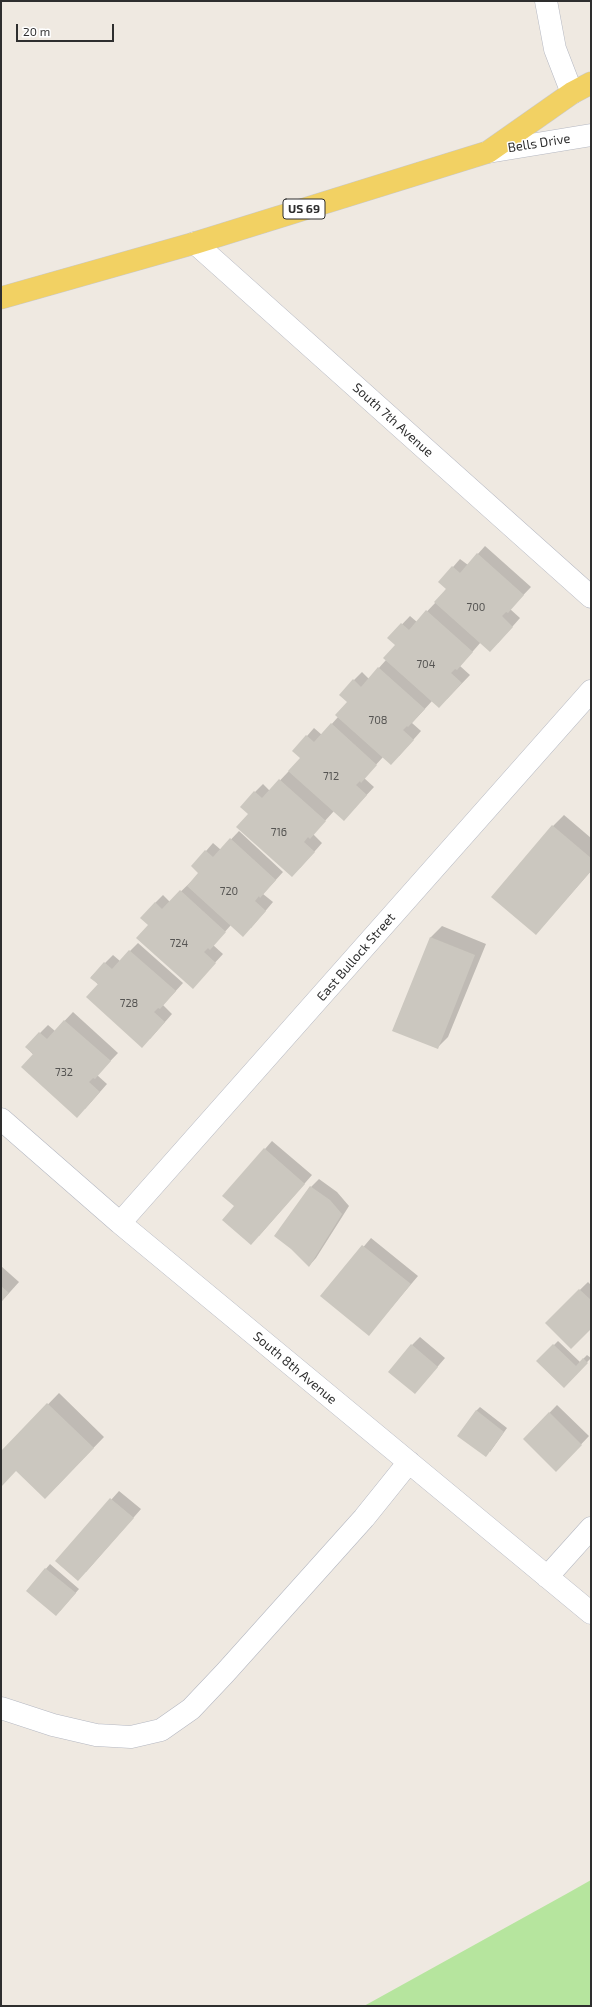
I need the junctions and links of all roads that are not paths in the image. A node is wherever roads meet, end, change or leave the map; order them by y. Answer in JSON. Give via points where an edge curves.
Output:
{"nodes":[{"id":1,"x":546,"y":1,"type":"edge"},
{"id":2,"x":591,"y":84,"type":"edge"},
{"id":3,"x":572,"y":93,"type":"junction"},
{"id":4,"x":591,"y":135,"type":"edge"},
{"id":5,"x":488,"y":152,"type":"junction"},
{"id":6,"x":195,"y":243,"type":"junction"},
{"id":7,"x":1,"y":298,"type":"edge"},
{"id":8,"x":591,"y":597,"type":"edge"},
{"id":9,"x":591,"y":691,"type":"edge"},
{"id":10,"x":1,"y":1119,"type":"edge"},
{"id":11,"x":120,"y":1223,"type":"junction"},
{"id":12,"x":409,"y":1462,"type":"junction"},
{"id":13,"x":591,"y":1528,"type":"edge"},
{"id":14,"x":547,"y":1577,"type":"junction"},
{"id":15,"x":591,"y":1613,"type":"edge"},
{"id":16,"x":1,"y":1708,"type":"edge"}],
"edges":[{"from":1,"to":3,"type":"street","via":[[555,49]]},
{"from":2,"to":3,"type":"main road","number":"US 69"},
{"from":3,"to":5,"type":"main road","number":"US 69"},
{"from":4,"to":5,"type":"street","name":"Bells Drive"},
{"from":5,"to":6,"type":"main road","number":"US 69"},
{"from":6,"to":7,"type":"main road","number":"US 69"},
{"from":6,"to":8,"type":"street","name":"South 7th Avenue"},
{"from":9,"to":11,"type":"street","name":"East Bullock Street"},
{"from":10,"to":11,"type":"street","name":"South 8th Avenue"},
{"from":11,"to":12,"type":"street","name":"South 8th Avenue"},
{"from":12,"to":14,"type":"street","name":"South 8th Avenue"},
{"from":12,"to":16,"type":"street","via":[[364,1518],[225,1673],[191,1709],[161,1730],[131,1737],[96,1735],[53,1725]]},
{"from":13,"to":14,"type":"street"},
{"from":14,"to":15,"type":"street","name":"South 8th Avenue"}]}
